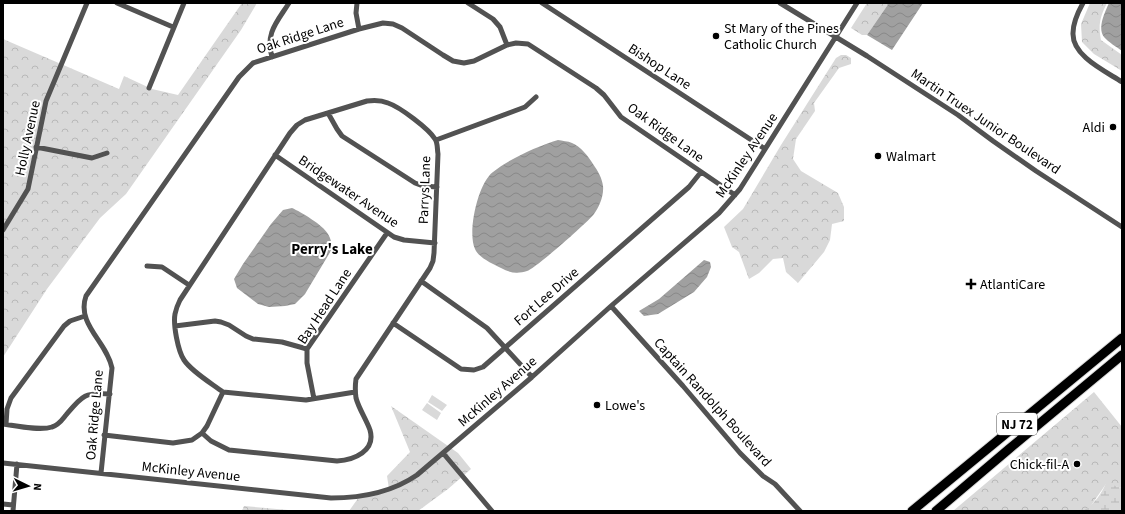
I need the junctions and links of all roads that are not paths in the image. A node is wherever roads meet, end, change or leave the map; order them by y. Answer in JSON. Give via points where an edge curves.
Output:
{"nodes":[{"id":1,"x":87,"y":3,"type":"edge"},
{"id":2,"x":117,"y":3,"type":"edge"},
{"id":3,"x":184,"y":3,"type":"edge"},
{"id":4,"x":289,"y":3,"type":"edge"},
{"id":5,"x":357,"y":3,"type":"edge"},
{"id":6,"x":468,"y":3,"type":"edge"},
{"id":7,"x":542,"y":3,"type":"edge"},
{"id":8,"x":780,"y":3,"type":"edge"},
{"id":9,"x":857,"y":3,"type":"edge"},
{"id":10,"x":1083,"y":3,"type":"edge"},
{"id":11,"x":173,"y":27,"type":"junction"},
{"id":12,"x":359,"y":29,"type":"junction"},
{"id":13,"x":835,"y":37,"type":"junction"},
{"id":14,"x":507,"y":45,"type":"junction"},
{"id":15,"x":272,"y":57,"type":"junction"},
{"id":16,"x":1122,"y":82,"type":"edge"},
{"id":17,"x":149,"y":88,"type":"dead end"},
{"id":18,"x":536,"y":97,"type":"dead end"},
{"id":19,"x":328,"y":113,"type":"junction"},
{"id":20,"x":436,"y":140,"type":"junction"},
{"id":21,"x":36,"y":147,"type":"junction"},
{"id":22,"x":765,"y":149,"type":"junction"},
{"id":23,"x":107,"y":153,"type":"dead end"},
{"id":24,"x":275,"y":155,"type":"junction"},
{"id":25,"x":701,"y":172,"type":"junction"},
{"id":26,"x":437,"y":187,"type":"junction"},
{"id":27,"x":736,"y":195,"type":"junction"},
{"id":28,"x":1122,"y":227,"type":"edge"},
{"id":29,"x":3,"y":230,"type":"edge"},
{"id":30,"x":388,"y":233,"type":"junction"},
{"id":31,"x":435,"y":243,"type":"junction"},
{"id":32,"x":147,"y":266,"type":"dead end"},
{"id":33,"x":421,"y":281,"type":"junction"},
{"id":34,"x":189,"y":285,"type":"junction"},
{"id":35,"x":612,"y":306,"type":"junction"},
{"id":36,"x":85,"y":316,"type":"junction"},
{"id":37,"x":393,"y":323,"type":"junction"},
{"id":38,"x":175,"y":326,"type":"junction"},
{"id":39,"x":1122,"y":338,"type":"edge"},
{"id":40,"x":506,"y":348,"type":"junction"},
{"id":41,"x":307,"y":349,"type":"junction"},
{"id":42,"x":1122,"y":355,"type":"edge"},
{"id":43,"x":532,"y":377,"type":"junction"},
{"id":44,"x":223,"y":392,"type":"junction"},
{"id":45,"x":355,"y":392,"type":"junction"},
{"id":46,"x":110,"y":394,"type":"junction"},
{"id":47,"x":314,"y":399,"type":"junction"},
{"id":48,"x":4,"y":424,"type":"edge"},
{"id":49,"x":202,"y":433,"type":"junction"},
{"id":50,"x":104,"y":435,"type":"junction"},
{"id":51,"x":443,"y":453,"type":"junction"},
{"id":52,"x":3,"y":463,"type":"edge"},
{"id":53,"x":17,"y":464,"type":"junction"},
{"id":54,"x":101,"y":473,"type":"junction"},
{"id":55,"x":3,"y":504,"type":"edge"},
{"id":56,"x":13,"y":508,"type":"edge"},
{"id":57,"x":492,"y":511,"type":"edge"},
{"id":58,"x":800,"y":511,"type":"edge"},
{"id":59,"x":912,"y":511,"type":"edge"},
{"id":60,"x":936,"y":511,"type":"edge"}],
"edges":[{"from":1,"to":21,"type":"street","name":"Holly Avenue","via":[[46,101]]},
{"from":2,"to":11,"type":"street"},
{"from":3,"to":11,"type":"street"},
{"from":4,"to":15,"type":"street","via":[[269,38]]},
{"from":5,"to":12,"type":"street"},
{"from":6,"to":14,"type":"street","via":[[493,19],[500,27]]},
{"from":7,"to":22,"type":"street","name":"Bishop Lane"},
{"from":8,"to":13,"type":"street","name":"Martin Truex Junior Boulevard"},
{"from":9,"to":13,"type":"street","name":"McKinley Avenue"},
{"from":10,"to":16,"type":"street","via":[[1075,20],[1073,33],[1076,47],[1086,58]]},
{"from":11,"to":17,"type":"street"},
{"from":12,"to":14,"type":"street","name":"Oak Ridge Lane","via":[[383,23],[393,24],[453,61],[464,63],[474,61]]},
{"from":12,"to":15,"type":"street","name":"Oak Ridge Lane"},
{"from":13,"to":22,"type":"street","name":"McKinley Avenue"},
{"from":13,"to":28,"type":"street","name":"Martin Truex Junior Boulevard","via":[[958,115]]},
{"from":14,"to":25,"type":"street","name":"Oak Ridge Lane","via":[[522,43],[539,50],[596,88],[621,117]]},
{"from":15,"to":36,"type":"street","name":"Oak Ridge Lane","via":[[253,63],[239,77],[88,292],[84,303]]},
{"from":18,"to":20,"type":"street","via":[[525,107]]},
{"from":19,"to":20,"type":"street","name":"Parrys Lane","via":[[367,101],[388,102],[426,128]]},
{"from":19,"to":24,"type":"street","name":"Parrys Lane","via":[[297,125]]},
{"from":19,"to":26,"type":"street","via":[[342,136],[415,183]]},
{"from":20,"to":26,"type":"street","name":"Parrys Lane"},
{"from":21,"to":23,"type":"street","via":[[92,158]]},
{"from":21,"to":29,"type":"street","name":"Holly Avenue","via":[[28,189]]},
{"from":22,"to":27,"type":"street","name":"McKinley Avenue"},
{"from":24,"to":30,"type":"street","name":"Bridgewater Avenue"},
{"from":24,"to":34,"type":"street","name":"Parrys Lane"},
{"from":25,"to":27,"type":"street","name":"Oak Ridge Lane"},
{"from":25,"to":40,"type":"street","name":"Fort Lee Drive","via":[[689,187]]},
{"from":26,"to":31,"type":"street","name":"Parrys Lane"},
{"from":27,"to":35,"type":"street","name":"McKinley Avenue","via":[[720,213]]},
{"from":30,"to":31,"type":"street","name":"Bridgewater Avenue","via":[[404,240]]},
{"from":30,"to":41,"type":"street","name":"Bay Head Lane"},
{"from":31,"to":33,"type":"street","name":"Parrys Lane","via":[[434,260]]},
{"from":32,"to":34,"type":"street","via":[[162,267]]},
{"from":33,"to":37,"type":"street","name":"Parrys Lane"},
{"from":33,"to":40,"type":"street","via":[[479,321]]},
{"from":34,"to":38,"type":"street","name":"Parrys Lane","via":[[177,306]]},
{"from":35,"to":43,"type":"street","name":"McKinley Avenue"},
{"from":35,"to":58,"type":"street","name":"Captain Randolph Boulevard","via":[[740,453],[775,484]]},
{"from":36,"to":46,"type":"street","name":"Oak Ridge Lane","via":[[110,360]]},
{"from":36,"to":48,"type":"street","via":[[68,322],[55,337],[11,398]]},
{"from":37,"to":40,"type":"street","name":"Fort Lee Drive","via":[[465,370],[483,367]]},
{"from":37,"to":45,"type":"street","name":"Parrys Lane","via":[[356,379]]},
{"from":38,"to":41,"type":"street","via":[[221,322],[254,339],[282,342]]},
{"from":38,"to":44,"type":"street","name":"Parrys Lane","via":[[184,360]]},
{"from":39,"to":59,"type":"highway","number":"NJ 72"},
{"from":40,"to":43,"type":"street"},
{"from":41,"to":47,"type":"street","name":"Bay Head Lane"},
{"from":42,"to":60,"type":"highway","number":"NJ 72"},
{"from":43,"to":51,"type":"street","name":"McKinley Avenue"},
{"from":44,"to":47,"type":"street"},
{"from":44,"to":49,"type":"street"},
{"from":45,"to":47,"type":"street"},
{"from":45,"to":49,"type":"street","via":[[371,441],[363,453],[348,461],[337,462],[229,450]]},
{"from":46,"to":48,"type":"street","via":[[93,393],[82,397],[61,422],[51,428]]},
{"from":46,"to":50,"type":"street","name":"Oak Ridge Lane"},
{"from":49,"to":50,"type":"street","via":[[192,440],[173,443]]},
{"from":50,"to":54,"type":"street","name":"Oak Ridge Lane"},
{"from":51,"to":54,"type":"street","name":"McKinley Avenue","via":[[402,484],[377,494],[353,498],[331,498]]},
{"from":51,"to":57,"type":"street"},
{"from":52,"to":53,"type":"street","name":"McKinley Avenue"},
{"from":53,"to":54,"type":"street","name":"McKinley Avenue"},
{"from":53,"to":56,"type":"street"},
{"from":55,"to":56,"type":"street"}]}
